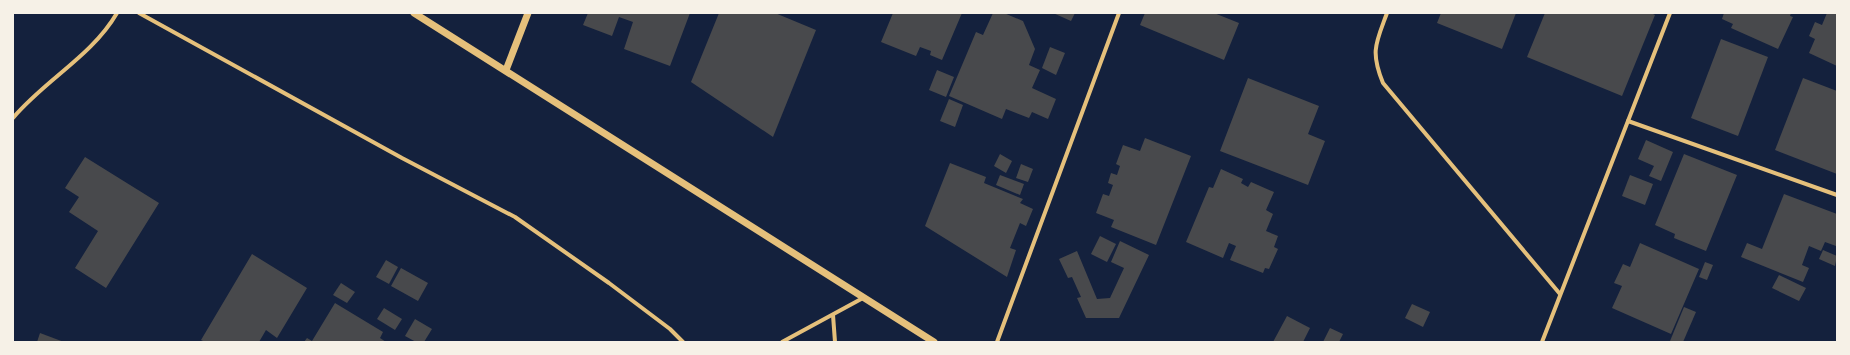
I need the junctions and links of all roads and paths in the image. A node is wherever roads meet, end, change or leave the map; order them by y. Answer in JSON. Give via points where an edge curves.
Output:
{"nodes":[{"id":1,"x":117,"y":13,"type":"edge"},
{"id":2,"x":139,"y":13,"type":"edge"},
{"id":3,"x":414,"y":13,"type":"edge"},
{"id":4,"x":528,"y":13,"type":"edge"},
{"id":5,"x":1119,"y":13,"type":"edge"},
{"id":6,"x":1387,"y":13,"type":"edge"},
{"id":7,"x":1670,"y":13,"type":"edge"},
{"id":8,"x":506,"y":70,"type":"junction"},
{"id":9,"x":14,"y":116,"type":"edge"},
{"id":10,"x":1628,"y":121,"type":"junction"},
{"id":11,"x":1837,"y":195,"type":"edge"},
{"id":12,"x":1560,"y":294,"type":"junction"},
{"id":13,"x":863,"y":298,"type":"junction"},
{"id":14,"x":832,"y":315,"type":"junction"},
{"id":15,"x":683,"y":342,"type":"edge"},
{"id":16,"x":782,"y":342,"type":"edge"},
{"id":17,"x":835,"y":342,"type":"edge"},
{"id":18,"x":934,"y":342,"type":"edge"},
{"id":19,"x":997,"y":342,"type":"edge"},
{"id":20,"x":1542,"y":342,"type":"edge"}],
"edges":[{"from":1,"to":9,"type":"street","via":[[109,26],[83,54]]},
{"from":2,"to":15,"type":"street","via":[[402,158],[515,217],[615,288],[670,329]]},
{"from":3,"to":8,"type":"street"},
{"from":4,"to":8,"type":"street"},
{"from":5,"to":19,"type":"street"},
{"from":6,"to":12,"type":"street","via":[[1376,44],[1376,65],[1383,83]]},
{"from":7,"to":10,"type":"street"},
{"from":8,"to":13,"type":"street"},
{"from":10,"to":11,"type":"street"},
{"from":10,"to":12,"type":"street"},
{"from":12,"to":20,"type":"street"},
{"from":13,"to":14,"type":"street"},
{"from":13,"to":18,"type":"street"},
{"from":14,"to":16,"type":"street"},
{"from":14,"to":17,"type":"street"}]}
